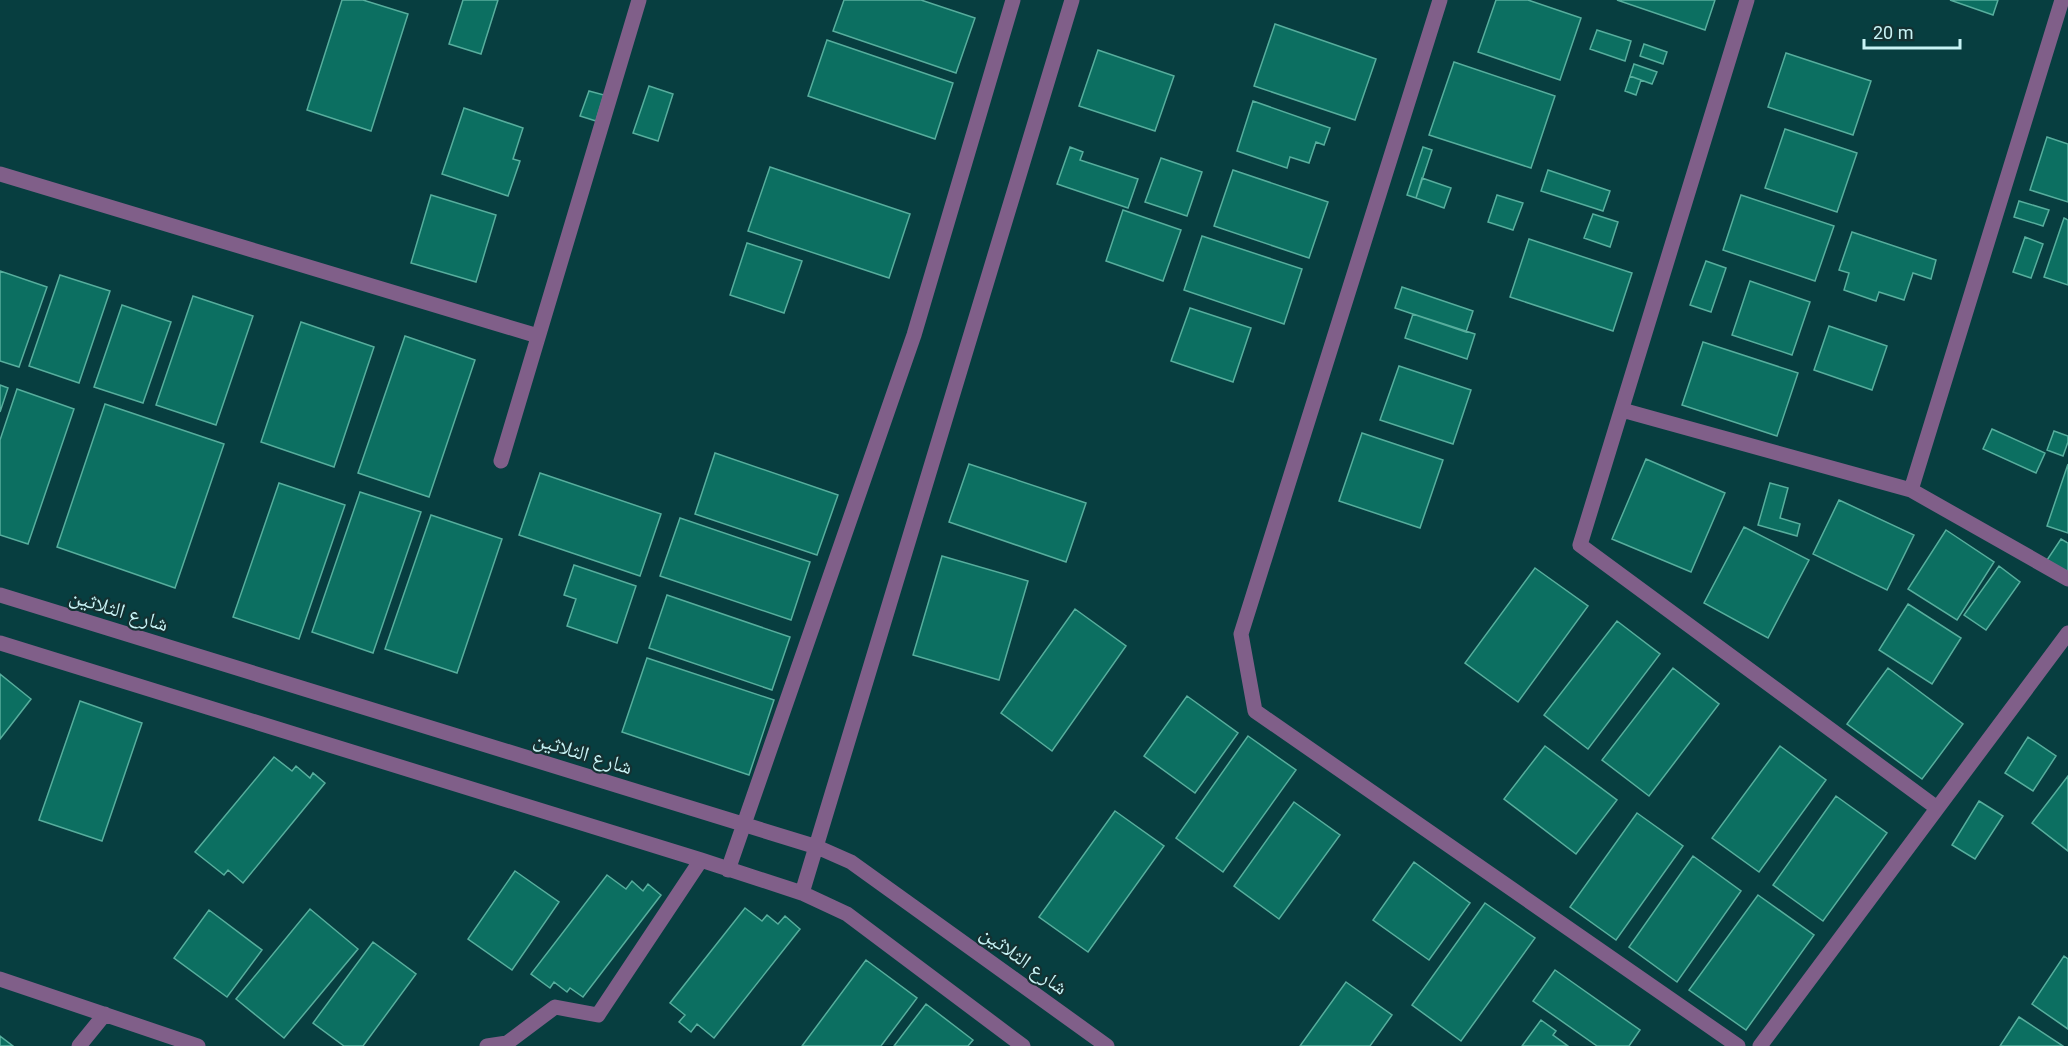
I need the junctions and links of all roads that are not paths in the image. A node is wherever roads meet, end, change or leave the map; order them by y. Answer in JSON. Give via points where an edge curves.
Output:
{"nodes":[{"id":1,"x":639,"y":0,"type":"edge"},
{"id":2,"x":1013,"y":0,"type":"edge"},
{"id":3,"x":1071,"y":0,"type":"edge"},
{"id":4,"x":1440,"y":0,"type":"edge"},
{"id":5,"x":1747,"y":0,"type":"edge"},
{"id":6,"x":2062,"y":0,"type":"edge"},
{"id":7,"x":0,"y":174,"type":"edge"},
{"id":8,"x":538,"y":336,"type":"junction"},
{"id":9,"x":1622,"y":410,"type":"junction"},
{"id":10,"x":501,"y":461,"type":"dead end"},
{"id":11,"x":1911,"y":490,"type":"junction"},
{"id":12,"x":2068,"y":579,"type":"edge"},
{"id":13,"x":0,"y":595,"type":"edge"},
{"id":14,"x":2068,"y":633,"type":"edge"},
{"id":15,"x":0,"y":643,"type":"edge"},
{"id":16,"x":1937,"y":808,"type":"junction"},
{"id":17,"x":744,"y":824,"type":"junction"},
{"id":18,"x":817,"y":847,"type":"junction"},
{"id":19,"x":701,"y":860,"type":"junction"},
{"id":20,"x":728,"y":870,"type":"junction"},
{"id":21,"x":802,"y":893,"type":"junction"},
{"id":22,"x":0,"y":979,"type":"edge"},
{"id":23,"x":105,"y":1014,"type":"junction"},
{"id":24,"x":79,"y":1046,"type":"edge"},
{"id":25,"x":198,"y":1046,"type":"edge"},
{"id":26,"x":487,"y":1046,"type":"edge"},
{"id":27,"x":1023,"y":1046,"type":"edge"},
{"id":28,"x":1107,"y":1046,"type":"edge"},
{"id":29,"x":1738,"y":1046,"type":"edge"},
{"id":30,"x":1760,"y":1046,"type":"edge"}],
"edges":[{"from":1,"to":8,"type":"street"},
{"from":2,"to":17,"type":"street","via":[[914,335]]},
{"from":3,"to":18,"type":"street"},
{"from":4,"to":29,"type":"street","via":[[1241,634],[1255,711]]},
{"from":5,"to":9,"type":"street"},
{"from":6,"to":11,"type":"street"},
{"from":7,"to":8,"type":"street"},
{"from":8,"to":10,"type":"street"},
{"from":9,"to":11,"type":"street"},
{"from":9,"to":16,"type":"street","via":[[1580,545]]},
{"from":11,"to":12,"type":"street"},
{"from":13,"to":17,"type":"street","name":"شارع الثلاثين"},
{"from":14,"to":16,"type":"street"},
{"from":15,"to":19,"type":"street"},
{"from":16,"to":30,"type":"street"},
{"from":17,"to":18,"type":"street","name":"شارع الثلاثين"},
{"from":17,"to":20,"type":"street"},
{"from":18,"to":21,"type":"street"},
{"from":18,"to":28,"type":"street","name":"شارع الثلاثين","via":[[851,862]]},
{"from":19,"to":20,"type":"street"},
{"from":19,"to":26,"type":"street","via":[[598,1015],[555,1007],[507,1043]]},
{"from":20,"to":21,"type":"street"},
{"from":21,"to":27,"type":"street","via":[[847,914]]},
{"from":22,"to":23,"type":"street"},
{"from":23,"to":24,"type":"street"},
{"from":23,"to":25,"type":"street"}]}
